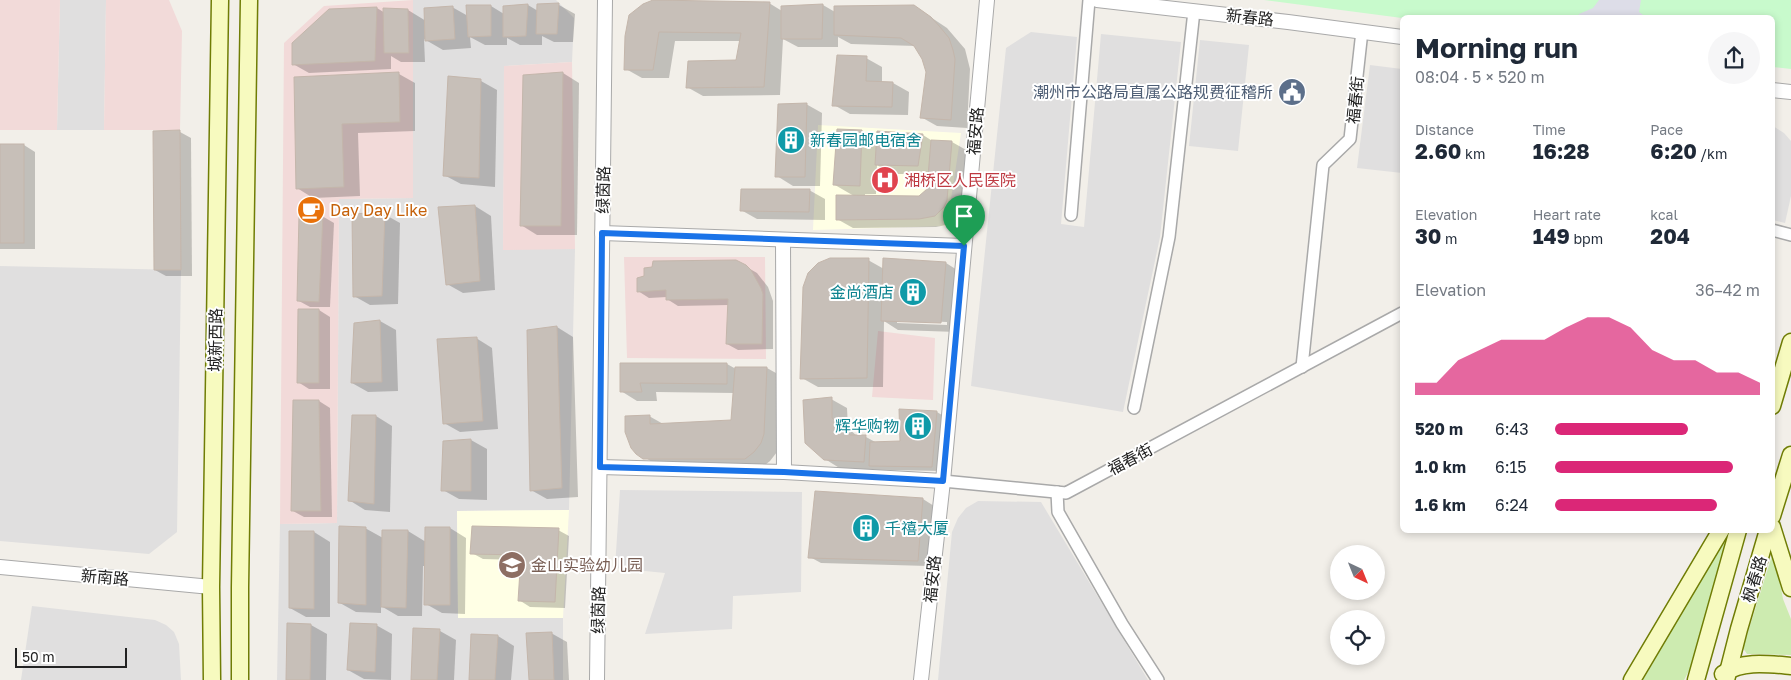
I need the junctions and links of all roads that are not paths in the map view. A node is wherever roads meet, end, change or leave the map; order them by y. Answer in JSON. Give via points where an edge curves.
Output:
{"nodes":[{"id":1,"x":220,"y":0,"type":"edge"},
{"id":2,"x":249,"y":0,"type":"edge"},
{"id":3,"x":605,"y":0,"type":"edge"},
{"id":4,"x":987,"y":0,"type":"edge"},
{"id":5,"x":1089,"y":0,"type":"edge"},
{"id":6,"x":1097,"y":0,"type":"edge"},
{"id":7,"x":1194,"y":11,"type":"junction"},
{"id":8,"x":1362,"y":31,"type":"junction"},
{"id":9,"x":1400,"y":37,"type":"edge"},
{"id":10,"x":1775,"y":90,"type":"edge"},
{"id":11,"x":1791,"y":92,"type":"edge"},
{"id":12,"x":1071,"y":215,"type":"dead end"},
{"id":13,"x":1775,"y":231,"type":"edge"},
{"id":14,"x":602,"y":233,"type":"junction"},
{"id":15,"x":1791,"y":236,"type":"edge"},
{"id":16,"x":783,"y":240,"type":"junction"},
{"id":17,"x":964,"y":246,"type":"junction"},
{"id":18,"x":1400,"y":314,"type":"edge"},
{"id":19,"x":1791,"y":342,"type":"edge"},
{"id":20,"x":1302,"y":367,"type":"junction"},
{"id":21,"x":1775,"y":396,"type":"edge"},
{"id":22,"x":1134,"y":408,"type":"dead end"},
{"id":23,"x":1791,"y":455,"type":"edge"},
{"id":24,"x":600,"y":467,"type":"junction"},
{"id":25,"x":784,"y":472,"type":"junction"},
{"id":26,"x":943,"y":481,"type":"junction"},
{"id":27,"x":1057,"y":492,"type":"junction"},
{"id":28,"x":1775,"y":506,"type":"edge"},
{"id":29,"x":1719,"y":533,"type":"edge"},
{"id":30,"x":1737,"y":533,"type":"edge"},
{"id":31,"x":1767,"y":533,"type":"edge"},
{"id":32,"x":1774,"y":533,"type":"edge"},
{"id":33,"x":0,"y":567,"type":"edge"},
{"id":34,"x":211,"y":587,"type":"junction"},
{"id":35,"x":1791,"y":588,"type":"edge"},
{"id":36,"x":1791,"y":666,"type":"edge"},
{"id":37,"x":1728,"y":675,"type":"edge"},
{"id":38,"x":212,"y":680,"type":"edge"},
{"id":39,"x":240,"y":680,"type":"edge"},
{"id":40,"x":597,"y":680,"type":"edge"},
{"id":41,"x":921,"y":680,"type":"edge"},
{"id":42,"x":1158,"y":680,"type":"edge"},
{"id":43,"x":1632,"y":680,"type":"edge"},
{"id":44,"x":1696,"y":680,"type":"edge"},
{"id":45,"x":1716,"y":680,"type":"edge"}],
"edges":[{"from":1,"to":34,"type":"main road","name":"城新西路"},
{"from":2,"to":39,"type":"main road","name":"城新西路"},
{"from":3,"to":14,"type":"street","name":"绿茵路"},
{"from":4,"to":17,"type":"street","name":"福安路"},
{"from":5,"to":12,"type":"street"},
{"from":6,"to":7,"type":"street","name":"新春路"},
{"from":7,"to":8,"type":"street","name":"新春路"},
{"from":7,"to":22,"type":"street","via":[[1169,237]]},
{"from":8,"to":9,"type":"street","name":"新春路"},
{"from":8,"to":20,"type":"street","name":"福春街","via":[[1350,139],[1323,165]]},
{"from":10,"to":11,"type":"street"},
{"from":13,"to":15,"type":"street"},
{"from":14,"to":16,"type":"street"},
{"from":14,"to":24,"type":"street","name":"绿茵路"},
{"from":16,"to":17,"type":"street"},
{"from":16,"to":25,"type":"street"},
{"from":17,"to":26,"type":"street","name":"福安路"},
{"from":18,"to":20,"type":"street","name":"福春街"},
{"from":19,"to":21,"type":"main road"},
{"from":20,"to":27,"type":"street","name":"福春街","via":[[1066,493]]},
{"from":23,"to":28,"type":"main road"},
{"from":24,"to":25,"type":"street"},
{"from":24,"to":40,"type":"street","name":"绿茵路"},
{"from":25,"to":26,"type":"street"},
{"from":26,"to":27,"type":"street","name":"福春街"},
{"from":26,"to":41,"type":"street","name":"福安路"},
{"from":27,"to":42,"type":"street","via":[[1058,512]]},
{"from":29,"to":43,"type":"main road"},
{"from":30,"to":44,"type":"main road","name":"枫春路"},
{"from":31,"to":37,"type":"main road","name":"枫春路"},
{"from":32,"to":35,"type":"main road"},
{"from":33,"to":34,"type":"street","name":"新南路"},
{"from":34,"to":38,"type":"main road","name":"城新西路"},
{"from":36,"to":37,"type":"main road","via":[[1750,665]]},
{"from":37,"to":45,"type":"main road"}]}
